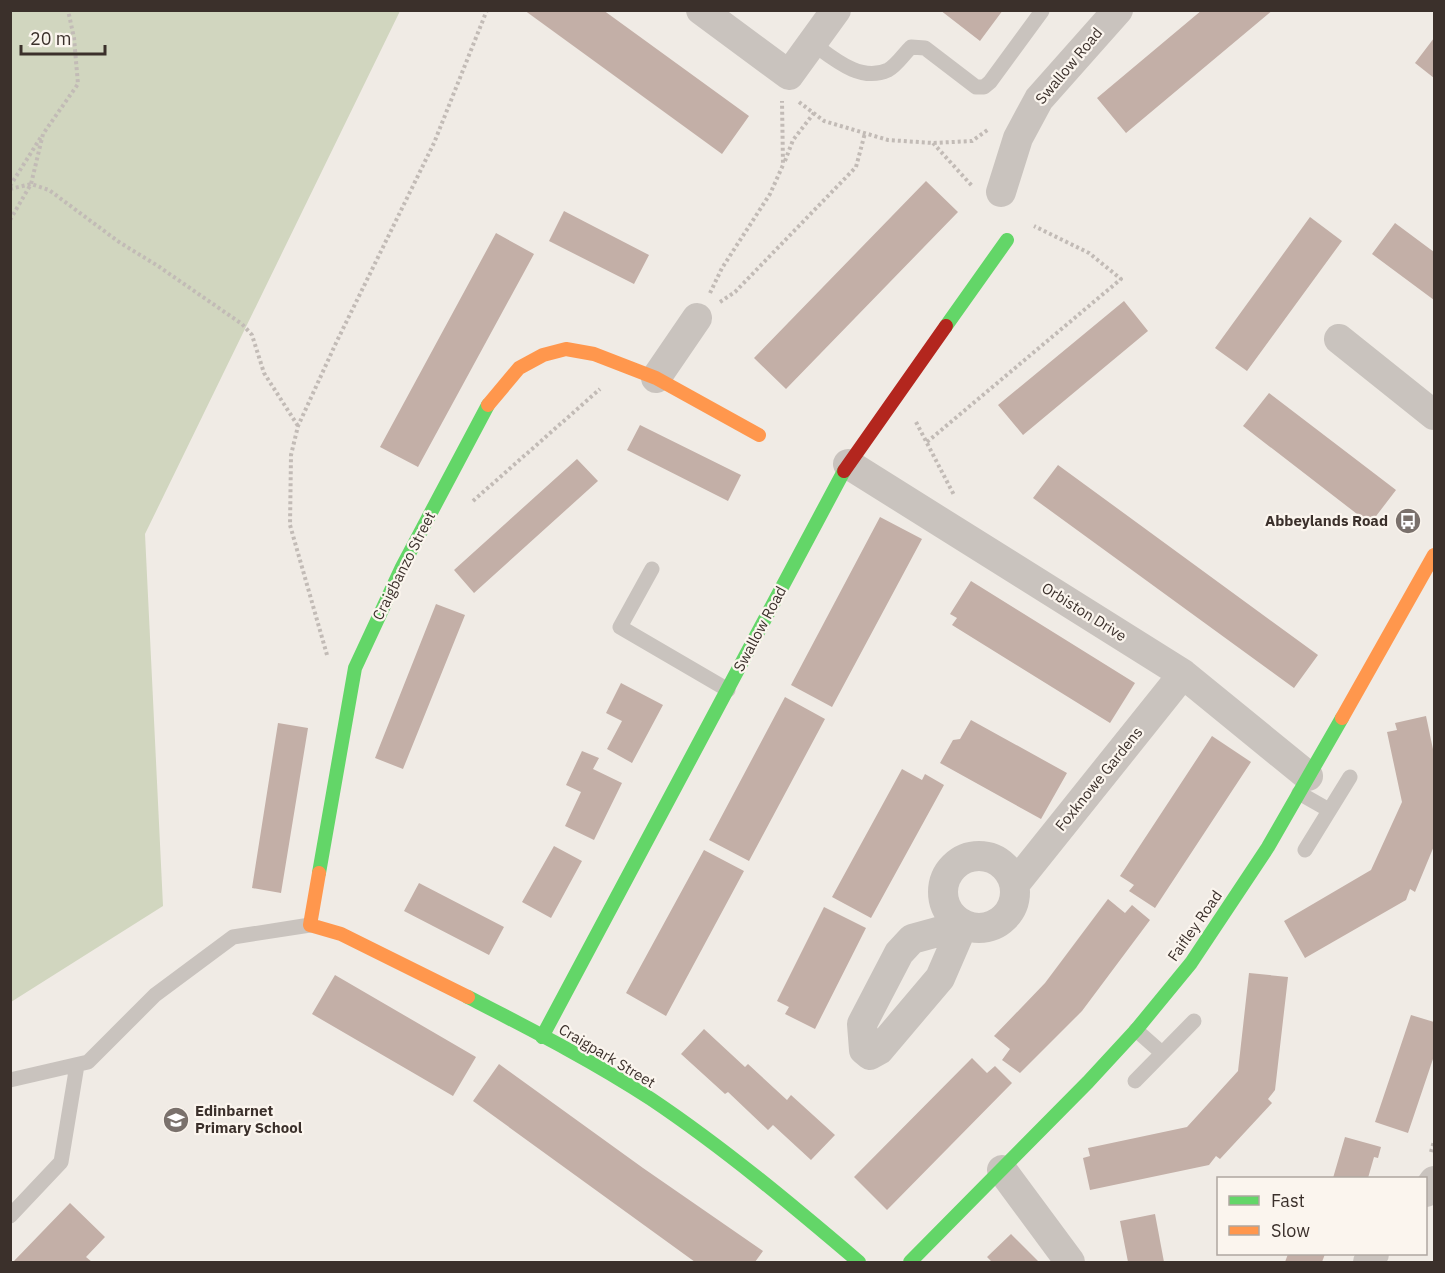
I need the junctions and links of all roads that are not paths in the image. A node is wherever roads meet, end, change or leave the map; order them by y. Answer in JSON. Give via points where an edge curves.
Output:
{"nodes":[{"id":1,"x":701,"y":10,"type":"edge"},
{"id":2,"x":836,"y":10,"type":"edge"},
{"id":3,"x":1118,"y":10,"type":"edge"},
{"id":4,"x":1042,"y":11,"type":"edge"},
{"id":5,"x":812,"y":43,"type":"junction"},
{"id":6,"x":989,"y":191,"type":"road end"},
{"id":7,"x":1007,"y":240,"type":"dead end"},
{"id":8,"x":698,"y":318,"type":"road end"},
{"id":9,"x":1339,"y":339,"type":"dead end"},
{"id":10,"x":656,"y":378,"type":"junction"},
{"id":11,"x":1434,"y":416,"type":"edge"},
{"id":12,"x":759,"y":435,"type":"dead end"},
{"id":13,"x":848,"y":464,"type":"junction"},
{"id":14,"x":1434,"y":555,"type":"edge"},
{"id":15,"x":652,"y":569,"type":"dead end"},
{"id":16,"x":1183,"y":674,"type":"junction"},
{"id":17,"x":728,"y":690,"type":"junction"},
{"id":18,"x":1350,"y":777,"type":"dead end"},
{"id":19,"x":1304,"y":785,"type":"junction"},
{"id":20,"x":1329,"y":810,"type":"junction"},
{"id":21,"x":1305,"y":850,"type":"dead end"},
{"id":22,"x":1015,"y":884,"type":"junction"},
{"id":23,"x":310,"y":925,"type":"junction"},
{"id":24,"x":1194,"y":1021,"type":"dead end"},
{"id":25,"x":1136,"y":1030,"type":"junction"},
{"id":26,"x":542,"y":1036,"type":"junction"},
{"id":27,"x":1162,"y":1053,"type":"junction"},
{"id":28,"x":77,"y":1065,"type":"junction"},
{"id":29,"x":10,"y":1080,"type":"edge"},
{"id":30,"x":1135,"y":1081,"type":"dead end"},
{"id":31,"x":1002,"y":1170,"type":"junction"},
{"id":32,"x":10,"y":1216,"type":"edge"},
{"id":33,"x":859,"y":1263,"type":"edge"},
{"id":34,"x":910,"y":1263,"type":"edge"},
{"id":35,"x":1070,"y":1263,"type":"edge"}],
"edges":[{"from":1,"to":5,"type":"street","via":[[785,83]]},
{"from":2,"to":5,"type":"street"},
{"from":3,"to":6,"type":"street","name":"Swallow Road","via":[[1039,99]]},
{"from":4,"to":5,"type":"lane","via":[[984,87],[976,87],[925,48],[911,47],[890,70],[872,74],[848,68]]},
{"from":7,"to":13,"type":"street","name":"Swallow Road"},
{"from":8,"to":10,"type":"street"},
{"from":9,"to":11,"type":"street"},
{"from":10,"to":12,"type":"street","name":"Craigbanzo Street"},
{"from":10,"to":23,"type":"street","name":"Craigbanzo Street","via":[[594,354],[566,349],[543,354],[519,368],[489,404],[366,639],[355,668]]},
{"from":13,"to":16,"type":"street","name":"Orbiston Drive"},
{"from":13,"to":17,"type":"street","name":"Swallow Road"},
{"from":14,"to":19,"type":"street","name":"Faifley Road"},
{"from":15,"to":17,"type":"lane","via":[[620,627]]},
{"from":16,"to":19,"type":"street","name":"Orbiston Drive"},
{"from":16,"to":22,"type":"street","name":"Foxknowe Gardens"},
{"from":17,"to":26,"type":"street","name":"Swallow Road"},
{"from":18,"to":20,"type":"lane"},
{"from":19,"to":20,"type":"lane"},
{"from":19,"to":25,"type":"street","name":"Faifley Road","via":[[1191,963]]},
{"from":20,"to":21,"type":"lane"},
{"from":22,"to":22,"type":"street","via":[[1016,895],[1006,916],[986,928],[963,925],[947,909],[943,897],[947,874],[966,858],[990,857],[1010,872]]},
{"from":23,"to":26,"type":"street","name":"Craigpark Street","via":[[375,950]]},
{"from":23,"to":28,"type":"lane","via":[[233,937],[155,995],[88,1062]]},
{"from":24,"to":27,"type":"lane"},
{"from":25,"to":27,"type":"lane"},
{"from":25,"to":31,"type":"street","name":"Faifley Road"},
{"from":26,"to":33,"type":"street","name":"Craigpark Street","via":[[618,1078],[693,1129],[774,1190]]},
{"from":27,"to":30,"type":"lane"},
{"from":28,"to":29,"type":"lane"},
{"from":28,"to":32,"type":"lane","via":[[61,1162]]},
{"from":31,"to":34,"type":"street","name":"Faifley Road"},
{"from":31,"to":35,"type":"street"}]}
